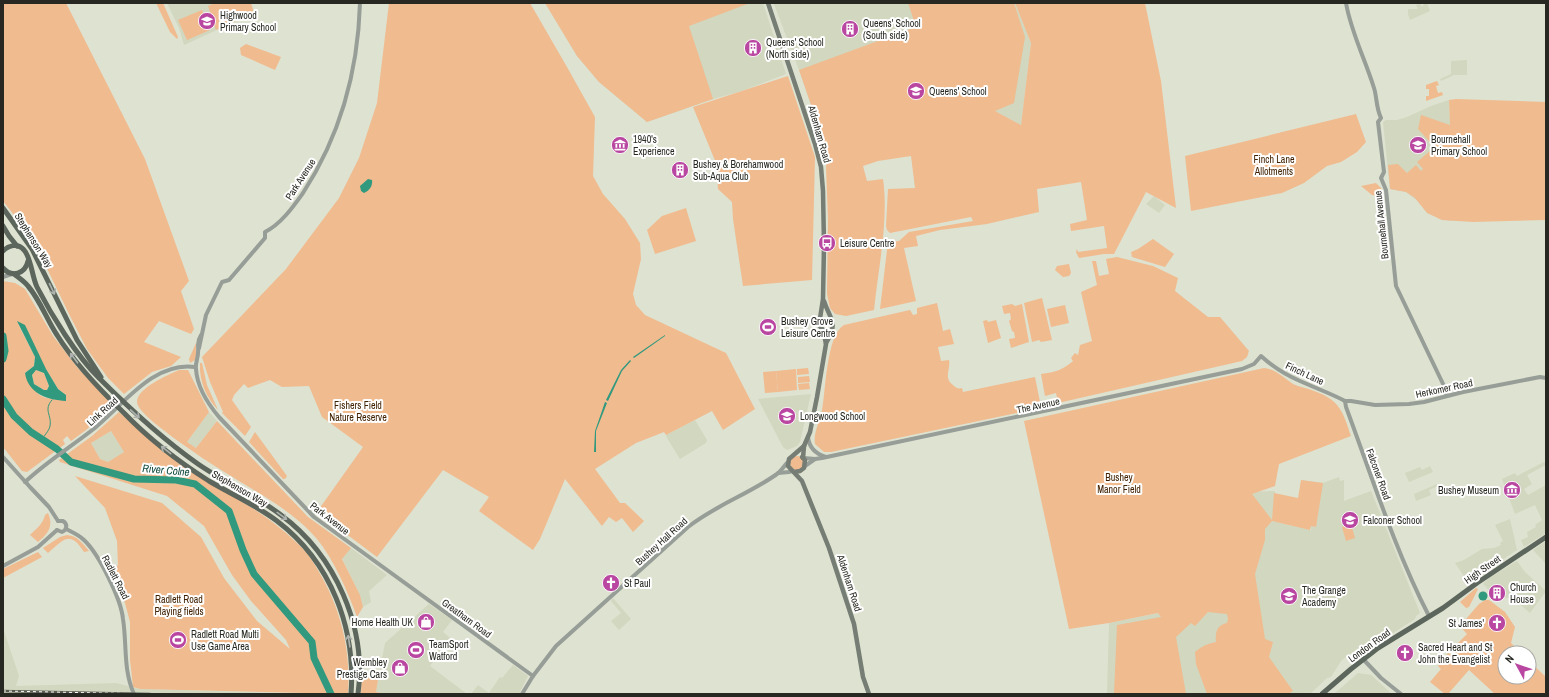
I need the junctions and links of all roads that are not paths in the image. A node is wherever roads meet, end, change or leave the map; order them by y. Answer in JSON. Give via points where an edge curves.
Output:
{"nodes":[{"id":1,"x":360,"y":3,"type":"edge"},
{"id":2,"x":768,"y":3,"type":"edge"},
{"id":3,"x":1346,"y":3,"type":"edge"},
{"id":4,"x":3,"y":208,"type":"edge"},
{"id":5,"x":3,"y":226,"type":"edge"},
{"id":6,"x":18,"y":246,"type":"junction"},
{"id":7,"x":3,"y":251,"type":"edge"},
{"id":8,"x":28,"y":258,"type":"junction"},
{"id":9,"x":3,"y":268,"type":"edge"},
{"id":10,"x":13,"y":274,"type":"junction"},
{"id":11,"x":3,"y":277,"type":"edge"},
{"id":12,"x":823,"y":299,"type":"junction"},
{"id":13,"x":831,"y":318,"type":"junction"},
{"id":14,"x":821,"y":319,"type":"junction"},
{"id":15,"x":832,"y":327,"type":"junction"},
{"id":16,"x":823,"y":330,"type":"junction"},
{"id":17,"x":826,"y":344,"type":"junction"},
{"id":18,"x":1261,"y":356,"type":"joint"},
{"id":19,"x":195,"y":367,"type":"junction"},
{"id":20,"x":1546,"y":378,"type":"edge"},
{"id":21,"x":108,"y":386,"type":"junction"},
{"id":22,"x":1446,"y":395,"type":"junction"},
{"id":23,"x":1345,"y":401,"type":"junction"},
{"id":24,"x":808,"y":436,"type":"junction"},
{"id":25,"x":804,"y":446,"type":"junction"},
{"id":26,"x":795,"y":455,"type":"junction"},
{"id":27,"x":3,"y":457,"type":"edge"},
{"id":28,"x":826,"y":457,"type":"junction"},
{"id":29,"x":803,"y":458,"type":"junction"},
{"id":30,"x":815,"y":459,"type":"junction"},
{"id":31,"x":788,"y":462,"type":"junction"},
{"id":32,"x":805,"y":467,"type":"junction"},
{"id":33,"x":792,"y":471,"type":"junction"},
{"id":34,"x":778,"y":473,"type":"junction"},
{"id":35,"x":802,"y":481,"type":"junction"},
{"id":36,"x":25,"y":482,"type":"junction"},
{"id":37,"x":58,"y":521,"type":"junction"},
{"id":38,"x":66,"y":528,"type":"junction"},
{"id":39,"x":56,"y":530,"type":"junction"},
{"id":40,"x":1546,"y":537,"type":"edge"},
{"id":41,"x":3,"y":566,"type":"edge"},
{"id":42,"x":391,"y":573,"type":"joint"},
{"id":43,"x":1429,"y":616,"type":"junction"},
{"id":44,"x":1363,"y":659,"type":"junction"},
{"id":45,"x":533,"y":676,"type":"junction"},
{"id":46,"x":134,"y":694,"type":"edge"},
{"id":47,"x":351,"y":694,"type":"edge"},
{"id":48,"x":358,"y":694,"type":"edge"},
{"id":49,"x":522,"y":694,"type":"edge"},
{"id":50,"x":869,"y":694,"type":"edge"},
{"id":51,"x":1322,"y":694,"type":"edge"},
{"id":52,"x":1400,"y":694,"type":"edge"}],
"edges":[{"from":1,"to":19,"type":"street","name":"Park Avenue","via":[[358,40],[350,83],[333,139],[298,200],[275,227],[265,232],[265,238],[229,280],[222,282],[197,341]]},
{"from":2,"to":12,"type":"main road","name":"Aldenham Road","via":[[820,164],[823,206]]},
{"from":3,"to":22,"type":"street","name":"Bournehall Avenue","via":[[1381,118],[1378,122],[1384,172],[1381,178],[1386,190],[1396,286],[1442,381]]},
{"from":4,"to":21,"type":"main road","name":"Stephenson Way","one_way":true,"via":[[32,249],[77,340]]},
{"from":5,"to":6,"type":"main road","name":"Stephenson Way"},
{"from":6,"to":7,"type":"main road","via":[[10,246]]},
{"from":6,"to":8,"type":"main road","name":"Stephenson Way","via":[[25,251]]},
{"from":8,"to":10,"type":"main road","via":[[24,270]]},
{"from":8,"to":21,"type":"main road","name":"Stephenson Way","via":[[37,287],[63,330],[90,367]]},
{"from":9,"to":10,"type":"main road","name":"Stephenson Way"},
{"from":10,"to":11,"type":"street"},
{"from":47,"to":10,"type":"main road","name":"Stephenson Way","one_way":true,"via":[[351,656],[345,621],[329,582],[310,554],[275,520],[194,471],[125,415],[77,363],[28,286]]},
{"from":12,"to":13,"type":"main road","name":"Aldenham Road"},
{"from":12,"to":14,"type":"main road","name":"Aldenham Road"},
{"from":13,"to":14,"type":"main road","via":[[825,316]]},
{"from":13,"to":15,"type":"main road","via":[[834,322]]},
{"from":14,"to":16,"type":"main road","via":[[819,324]]},
{"from":15,"to":16,"type":"main road"},
{"from":15,"to":17,"type":"main road"},
{"from":16,"to":17,"type":"main road"},
{"from":17,"to":24,"type":"main road"},
{"from":18,"to":23,"type":"street","name":"Finch Lane","via":[[1290,376]]},
{"from":18,"to":28,"type":"street","name":"The Avenue","via":[[1254,364],[1242,369]]},
{"from":19,"to":36,"type":"street","name":"Link Road","via":[[171,370],[137,388],[103,421]]},
{"from":19,"to":42,"type":"street","name":"Park Avenue","via":[[204,394],[214,411],[308,512]]},
{"from":20,"to":22,"type":"street","name":"Herkomer Road"},
{"from":21,"to":48,"type":"main road","name":"Stephenson Way","one_way":true,"via":[[168,442],[213,474],[280,514],[316,549],[340,586],[353,624],[359,664]]},
{"from":22,"to":23,"type":"street","name":"Herkomer Road","via":[[1409,404],[1375,405]]},
{"from":23,"to":43,"type":"street","name":"Falconer Road","via":[[1377,493]]},
{"from":24,"to":25,"type":"main road"},
{"from":24,"to":28,"type":"street","via":[[813,450]]},
{"from":25,"to":26,"type":"main road"},
{"from":25,"to":29,"type":"main road"},
{"from":26,"to":29,"type":"main road"},
{"from":26,"to":31,"type":"main road"},
{"from":27,"to":36,"type":"street"},
{"from":28,"to":30,"type":"street","name":"The Avenue"},
{"from":29,"to":30,"type":"street","name":"The Avenue"},
{"from":29,"to":32,"type":"main road"},
{"from":30,"to":32,"type":"street","name":"The Avenue"},
{"from":31,"to":33,"type":"main road"},
{"from":31,"to":34,"type":"street","name":"Bushey Hall Road"},
{"from":32,"to":33,"type":"main road","via":[[800,471]]},
{"from":32,"to":35,"type":"main road"},
{"from":33,"to":34,"type":"street","name":"Bushey Hall Road"},
{"from":33,"to":35,"type":"main road","name":"Aldenham Road"},
{"from":34,"to":45,"type":"street","name":"Bushey Hall Road","via":[[688,527],[556,646]]},
{"from":35,"to":50,"type":"main road","name":"Aldenham Road","via":[[829,548],[854,624],[863,677]]},
{"from":36,"to":37,"type":"street","via":[[51,509]]},
{"from":37,"to":38,"type":"street","via":[[65,522]]},
{"from":37,"to":39,"type":"street","via":[[55,525]]},
{"from":38,"to":39,"type":"street","via":[[62,532]]},
{"from":38,"to":46,"type":"street","name":"Radlett Road","via":[[80,536],[91,548],[122,607],[127,675]]},
{"from":39,"to":41,"type":"street","via":[[38,546]]},
{"from":40,"to":43,"type":"main road","name":"High Street"},
{"from":42,"to":45,"type":"street","name":"Greatham Road"},
{"from":43,"to":44,"type":"main road","name":"London Road"},
{"from":44,"to":51,"type":"main road","name":"London Road"},
{"from":44,"to":52,"type":"street"},
{"from":45,"to":49,"type":"street","name":"Bushey Hall Road"}]}
